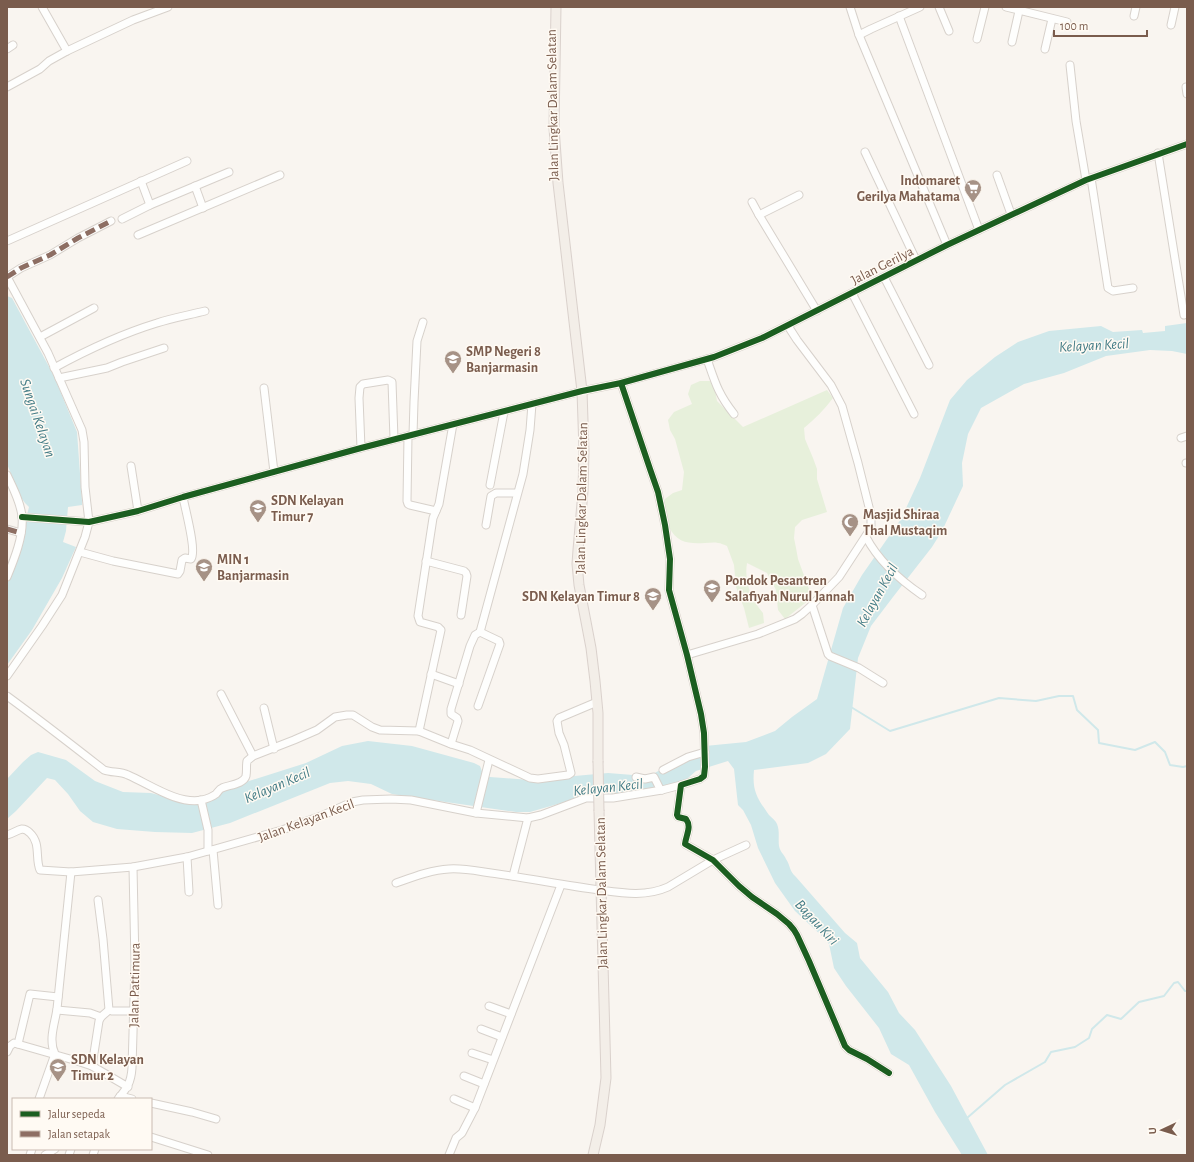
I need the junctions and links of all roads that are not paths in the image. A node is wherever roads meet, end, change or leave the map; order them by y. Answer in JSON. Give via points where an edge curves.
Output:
{"nodes":[{"id":1,"x":42,"y":7,"type":"edge"},
{"id":2,"x":168,"y":7,"type":"edge"},
{"id":3,"x":551,"y":7,"type":"edge"},
{"id":4,"x":556,"y":7,"type":"edge"},
{"id":5,"x":850,"y":7,"type":"edge"},
{"id":6,"x":920,"y":7,"type":"edge"},
{"id":7,"x":940,"y":7,"type":"edge"},
{"id":8,"x":985,"y":7,"type":"edge"},
{"id":9,"x":1006,"y":7,"type":"edge"},
{"id":10,"x":1136,"y":7,"type":"edge"},
{"id":11,"x":1175,"y":7,"type":"edge"},
{"id":12,"x":1019,"y":11,"type":"junction"},
{"id":13,"x":900,"y":16,"type":"junction"},
{"id":14,"x":1134,"y":16,"type":"dead end"},
{"id":15,"x":1052,"y":19,"type":"junction"},
{"id":16,"x":1068,"y":22,"type":"dead end"},
{"id":17,"x":1171,"y":25,"type":"dead end"},
{"id":18,"x":949,"y":31,"type":"dead end"},
{"id":19,"x":859,"y":35,"type":"junction"},
{"id":20,"x":977,"y":39,"type":"dead end"},
{"id":21,"x":1012,"y":42,"type":"dead end"},
{"id":22,"x":1045,"y":49,"type":"dead end"},
{"id":23,"x":67,"y":51,"type":"junction"},
{"id":24,"x":1070,"y":65,"type":"dead end"},
{"id":25,"x":7,"y":86,"type":"edge"},
{"id":26,"x":1187,"y":144,"type":"edge"},
{"id":27,"x":865,"y":152,"type":"dead end"},
{"id":28,"x":1158,"y":153,"type":"junction"},
{"id":29,"x":187,"y":161,"type":"dead end"},
{"id":30,"x":229,"y":172,"type":"dead end"},
{"id":31,"x":280,"y":175,"type":"dead end"},
{"id":32,"x":997,"y":175,"type":"dead end"},
{"id":33,"x":1088,"y":179,"type":"junction"},
{"id":34,"x":141,"y":181,"type":"junction"},
{"id":35,"x":195,"y":186,"type":"junction"},
{"id":36,"x":799,"y":195,"type":"dead end"},
{"id":37,"x":752,"y":202,"type":"dead end"},
{"id":38,"x":150,"y":205,"type":"junction"},
{"id":39,"x":203,"y":208,"type":"junction"},
{"id":40,"x":1011,"y":214,"type":"junction"},
{"id":41,"x":759,"y":215,"type":"junction"},
{"id":42,"x":122,"y":219,"type":"dead end"},
{"id":43,"x":110,"y":221,"type":"dead end"},
{"id":44,"x":979,"y":230,"type":"junction"},
{"id":45,"x":138,"y":235,"type":"dead end"},
{"id":46,"x":7,"y":241,"type":"edge"},
{"id":47,"x":948,"y":245,"type":"junction"},
{"id":48,"x":916,"y":260,"type":"junction"},
{"id":49,"x":7,"y":277,"type":"edge"},
{"id":50,"x":884,"y":277,"type":"junction"},
{"id":51,"x":1133,"y":288,"type":"dead end"},
{"id":52,"x":852,"y":293,"type":"junction"},
{"id":53,"x":94,"y":308,"type":"dead end"},
{"id":54,"x":205,"y":311,"type":"dead end"},
{"id":55,"x":817,"y":311,"type":"junction"},
{"id":56,"x":1184,"y":315,"type":"dead end"},
{"id":57,"x":423,"y":322,"type":"dead end"},
{"id":58,"x":788,"y":326,"type":"junction"},
{"id":59,"x":40,"y":336,"type":"junction"},
{"id":60,"x":164,"y":348,"type":"dead end"},
{"id":61,"x":707,"y":359,"type":"junction"},
{"id":62,"x":929,"y":365,"type":"dead end"},
{"id":63,"x":54,"y":368,"type":"junction"},
{"id":64,"x":59,"y":378,"type":"junction"},
{"id":65,"x":621,"y":383,"type":"junction"},
{"id":66,"x":264,"y":388,"type":"dead end"},
{"id":67,"x":582,"y":391,"type":"junction"},
{"id":68,"x":532,"y":404,"type":"junction"},
{"id":69,"x":504,"y":412,"type":"junction"},
{"id":70,"x":734,"y":414,"type":"dead end"},
{"id":71,"x":914,"y":414,"type":"dead end"},
{"id":72,"x":453,"y":424,"type":"junction"},
{"id":73,"x":411,"y":435,"type":"junction"},
{"id":74,"x":394,"y":439,"type":"junction"},
{"id":75,"x":361,"y":448,"type":"junction"},
{"id":76,"x":131,"y":466,"type":"dead end"},
{"id":77,"x":274,"y":472,"type":"junction"},
{"id":78,"x":9,"y":477,"type":"edge"},
{"id":79,"x":490,"y":485,"type":"dead end"},
{"id":80,"x":517,"y":493,"type":"junction"},
{"id":81,"x":183,"y":497,"type":"junction"},
{"id":82,"x":138,"y":511,"type":"junction"},
{"id":83,"x":436,"y":511,"type":"junction"},
{"id":84,"x":22,"y":518,"type":"junction"},
{"id":85,"x":86,"y":522,"type":"junction"},
{"id":86,"x":486,"y":525,"type":"dead end"},
{"id":87,"x":7,"y":529,"type":"edge"},
{"id":88,"x":21,"y":533,"type":"junction"},
{"id":89,"x":866,"y":537,"type":"junction"},
{"id":90,"x":80,"y":552,"type":"junction"},
{"id":91,"x":426,"y":560,"type":"junction"},
{"id":92,"x":7,"y":577,"type":"edge"},
{"id":93,"x":922,"y":595,"type":"dead end"},
{"id":94,"x":812,"y":605,"type":"junction"},
{"id":95,"x":461,"y":615,"type":"dead end"},
{"id":96,"x":480,"y":632,"type":"junction"},
{"id":97,"x":687,"y":655,"type":"junction"},
{"id":98,"x":432,"y":674,"type":"junction"},
{"id":99,"x":7,"y":676,"type":"edge"},
{"id":100,"x":883,"y":683,"type":"dead end"},
{"id":101,"x":459,"y":684,"type":"junction"},
{"id":102,"x":221,"y":694,"type":"dead end"},
{"id":103,"x":7,"y":696,"type":"edge"},
{"id":104,"x":597,"y":702,"type":"junction"},
{"id":105,"x":478,"y":706,"type":"dead end"},
{"id":106,"x":264,"y":708,"type":"dead end"},
{"id":107,"x":419,"y":731,"type":"junction"},
{"id":108,"x":451,"y":744,"type":"junction"},
{"id":109,"x":274,"y":748,"type":"junction"},
{"id":110,"x":705,"y":753,"type":"junction"},
{"id":111,"x":253,"y":756,"type":"junction"},
{"id":112,"x":489,"y":760,"type":"junction"},
{"id":113,"x":663,"y":770,"type":"dead end"},
{"id":114,"x":636,"y":777,"type":"dead end"},
{"id":115,"x":681,"y":785,"type":"junction"},
{"id":116,"x":661,"y":790,"type":"junction"},
{"id":117,"x":202,"y":800,"type":"junction"},
{"id":118,"x":476,"y":811,"type":"junction"},
{"id":119,"x":528,"y":818,"type":"junction"},
{"id":120,"x":7,"y":835,"type":"edge"},
{"id":121,"x":746,"y":845,"type":"dead end"},
{"id":122,"x":210,"y":851,"type":"junction"},
{"id":123,"x":187,"y":858,"type":"junction"},
{"id":124,"x":713,"y":860,"type":"junction"},
{"id":125,"x":133,"y":867,"type":"junction"},
{"id":126,"x":71,"y":872,"type":"junction"},
{"id":127,"x":513,"y":876,"type":"junction"},
{"id":128,"x":396,"y":883,"type":"dead end"},
{"id":129,"x":561,"y":885,"type":"junction"},
{"id":130,"x":601,"y":890,"type":"junction"},
{"id":131,"x":189,"y":892,"type":"dead end"},
{"id":132,"x":98,"y":900,"type":"dead end"},
{"id":133,"x":218,"y":905,"type":"dead end"},
{"id":134,"x":58,"y":997,"type":"junction"},
{"id":135,"x":489,"y":1006,"type":"dead end"},
{"id":136,"x":57,"y":1010,"type":"junction"},
{"id":137,"x":109,"y":1010,"type":"junction"},
{"id":138,"x":134,"y":1011,"type":"junction"},
{"id":139,"x":511,"y":1014,"type":"junction"},
{"id":140,"x":101,"y":1017,"type":"junction"},
{"id":141,"x":481,"y":1029,"type":"dead end"},
{"id":142,"x":502,"y":1037,"type":"junction"},
{"id":143,"x":18,"y":1044,"type":"junction"},
{"id":144,"x":7,"y":1052,"type":"edge"},
{"id":145,"x":472,"y":1053,"type":"dead end"},
{"id":146,"x":55,"y":1054,"type":"junction"},
{"id":147,"x":494,"y":1060,"type":"junction"},
{"id":148,"x":92,"y":1066,"type":"junction"},
{"id":149,"x":889,"y":1073,"type":"dead end"},
{"id":150,"x":464,"y":1076,"type":"dead end"},
{"id":151,"x":484,"y":1084,"type":"junction"},
{"id":152,"x":128,"y":1087,"type":"junction"},
{"id":153,"x":39,"y":1098,"type":"edge"},
{"id":154,"x":119,"y":1098,"type":"edge"},
{"id":155,"x":454,"y":1099,"type":"dead end"},
{"id":156,"x":152,"y":1103,"type":"edge"},
{"id":157,"x":475,"y":1108,"type":"junction"},
{"id":158,"x":216,"y":1119,"type":"dead end"},
{"id":159,"x":152,"y":1137,"type":"edge"},
{"id":160,"x":208,"y":1155,"type":"edge"},
{"id":161,"x":449,"y":1155,"type":"edge"},
{"id":162,"x":593,"y":1155,"type":"edge"}],
"edges":[{"from":1,"to":23,"type":"street"},
{"from":2,"to":23,"type":"street","via":[[133,20]]},
{"from":3,"to":67,"type":"main road","name":"Jalan Lingkar Dalam Selatan","via":[[549,114],[553,190],[578,389]]},
{"from":4,"to":67,"type":"main road","name":"Jalan Lingkar Dalam Selatan","via":[[554,128]]},
{"from":5,"to":19,"type":"street"},
{"from":6,"to":13,"type":"street"},
{"from":7,"to":18,"type":"street"},
{"from":8,"to":20,"type":"street"},
{"from":9,"to":12,"type":"street"},
{"from":10,"to":14,"type":"street"},
{"from":11,"to":17,"type":"street"},
{"from":12,"to":15,"type":"street"},
{"from":12,"to":21,"type":"street"},
{"from":13,"to":19,"type":"street"},
{"from":13,"to":44,"type":"street"},
{"from":15,"to":16,"type":"street"},
{"from":15,"to":22,"type":"street"},
{"from":19,"to":47,"type":"street"},
{"from":23,"to":25,"type":"street"},
{"from":24,"to":33,"type":"street","via":[[1076,121]]},
{"from":26,"to":28,"type":"street","name":"Jalan Gerilya"},
{"from":27,"to":48,"type":"street"},
{"from":28,"to":33,"type":"street","name":"Jalan Gerilya"},
{"from":28,"to":56,"type":"street"},
{"from":29,"to":34,"type":"street"},
{"from":30,"to":35,"type":"street"},
{"from":31,"to":39,"type":"street"},
{"from":32,"to":40,"type":"street"},
{"from":33,"to":40,"type":"street","name":"Jalan Gerilya"},
{"from":33,"to":51,"type":"street","via":[[1108,288],[1113,291]]},
{"from":34,"to":38,"type":"street"},
{"from":34,"to":46,"type":"street"},
{"from":35,"to":38,"type":"street"},
{"from":35,"to":39,"type":"street"},
{"from":36,"to":41,"type":"street"},
{"from":37,"to":41,"type":"street"},
{"from":38,"to":42,"type":"street"},
{"from":39,"to":45,"type":"street"},
{"from":40,"to":44,"type":"street","name":"Jalan Gerilya"},
{"from":41,"to":55,"type":"street"},
{"from":43,"to":49,"type":"street"},
{"from":44,"to":47,"type":"street","name":"Jalan Gerilya"},
{"from":47,"to":48,"type":"street","name":"Jalan Gerilya"},
{"from":48,"to":50,"type":"street","name":"Jalan Gerilya"},
{"from":49,"to":59,"type":"street"},
{"from":50,"to":52,"type":"street","name":"Jalan Gerilya"},
{"from":50,"to":62,"type":"street"},
{"from":52,"to":55,"type":"street","name":"Jalan Gerilya"},
{"from":52,"to":71,"type":"street"},
{"from":53,"to":59,"type":"street"},
{"from":54,"to":63,"type":"street","via":[[139,329]]},
{"from":55,"to":58,"type":"street","name":"Jalan Gerilya"},
{"from":57,"to":73,"type":"street","via":[[417,341]]},
{"from":58,"to":61,"type":"street","name":"Jalan Gerilya"},
{"from":58,"to":89,"type":"street","via":[[831,385],[842,406],[871,515],[871,528]]},
{"from":59,"to":63,"type":"street"},
{"from":60,"to":64,"type":"street","via":[[107,368]]},
{"from":61,"to":65,"type":"street","name":"Jalan Gerilya"},
{"from":61,"to":70,"type":"street","via":[[715,385]]},
{"from":63,"to":64,"type":"street"},
{"from":64,"to":85,"type":"street","via":[[84,436]]},
{"from":65,"to":67,"type":"street","name":"Jalan Gerilya"},
{"from":65,"to":97,"type":"street","via":[[658,492],[670,559],[669,590]]},
{"from":66,"to":77,"type":"street"},
{"from":67,"to":68,"type":"street","name":"Jalan Gerilya"},
{"from":67,"to":104,"type":"main road","name":"Jalan Lingkar Dalam Selatan","via":[[584,451],[577,564]]},
{"from":68,"to":69,"type":"street","name":"Jalan Gerilya"},
{"from":68,"to":80,"type":"street","via":[[523,474]]},
{"from":69,"to":72,"type":"street","name":"Jalan Gerilya"},
{"from":69,"to":79,"type":"street"},
{"from":72,"to":73,"type":"street","name":"Jalan Gerilya"},
{"from":72,"to":83,"type":"street"},
{"from":73,"to":74,"type":"street","name":"Jalan Gerilya"},
{"from":73,"to":83,"type":"street","via":[[407,501],[410,505]]},
{"from":74,"to":75,"type":"street","name":"Jalan Gerilya"},
{"from":74,"to":75,"type":"street","via":[[392,382],[388,380],[363,384],[360,387],[359,398]]},
{"from":75,"to":77,"type":"street","name":"Jalan Gerilya"},
{"from":76,"to":82,"type":"street"},
{"from":77,"to":81,"type":"street","name":"Jalan Gerilya"},
{"from":78,"to":84,"type":"street"},
{"from":80,"to":86,"type":"street","via":[[496,493],[491,496]]},
{"from":80,"to":96,"type":"street"},
{"from":81,"to":82,"type":"street","name":"Jalan Gerilya"},
{"from":81,"to":90,"type":"street","via":[[193,556],[191,559],[182,560],[178,574]]},
{"from":82,"to":85,"type":"street","name":"Jalan Gerilya"},
{"from":83,"to":91,"type":"street"},
{"from":84,"to":85,"type":"street","name":"Jalan Gerilya"},
{"from":84,"to":88,"type":"street"},
{"from":85,"to":90,"type":"street"},
{"from":87,"to":88,"type":"street"},
{"from":88,"to":92,"type":"street"},
{"from":89,"to":93,"type":"street","via":[[871,547],[902,580]]},
{"from":89,"to":94,"type":"street","via":[[843,573]]},
{"from":90,"to":99,"type":"street","via":[[62,595]]},
{"from":91,"to":95,"type":"street","via":[[466,573]]},
{"from":91,"to":98,"type":"street","via":[[418,620],[438,626],[441,630]]},
{"from":94,"to":97,"type":"street","via":[[795,619],[758,634]]},
{"from":94,"to":100,"type":"street","via":[[826,651],[830,656],[859,668]]},
{"from":96,"to":101,"type":"street","via":[[475,635]]},
{"from":96,"to":105,"type":"street","via":[[499,640],[500,644]]},
{"from":97,"to":110,"type":"street","via":[[701,714]]},
{"from":98,"to":101,"type":"street"},
{"from":98,"to":107,"type":"street"},
{"from":101,"to":108,"type":"street","via":[[451,709],[451,714],[458,720]]},
{"from":102,"to":111,"type":"street"},
{"from":103,"to":117,"type":"street","via":[[104,770],[126,774],[180,798]]},
{"from":104,"to":112,"type":"street","via":[[557,721],[570,775],[532,779]]},
{"from":104,"to":130,"type":"main road","name":"Jalan Lingkar Dalam Selatan","bridge":true},
{"from":106,"to":109,"type":"street"},
{"from":107,"to":108,"type":"street"},
{"from":107,"to":109,"type":"street","via":[[380,730],[347,714],[335,717],[317,730]]},
{"from":108,"to":112,"type":"street"},
{"from":109,"to":111,"type":"street"},
{"from":110,"to":113,"type":"street","via":[[688,757]]},
{"from":110,"to":115,"type":"street","name":"Jalan Kelayan Kecil","via":[[704,776]]},
{"from":111,"to":117,"type":"street","via":[[247,761],[244,780],[219,789],[216,794]]},
{"from":112,"to":118,"type":"street"},
{"from":114,"to":116,"type":"street","via":[[654,777]]},
{"from":115,"to":116,"type":"street","name":"Jalan Kelayan Kecil"},
{"from":115,"to":124,"type":"street","via":[[677,815],[689,823],[685,844]]},
{"from":116,"to":119,"type":"street","name":"Jalan Kelayan Kecil","via":[[613,798],[586,798]]},
{"from":117,"to":122,"type":"street"},
{"from":118,"to":119,"type":"street","name":"Jalan Kelayan Kecil"},
{"from":118,"to":122,"type":"street","name":"Jalan Kelayan Kecil","via":[[411,800],[363,800],[282,830]]},
{"from":119,"to":127,"type":"street"},
{"from":120,"to":126,"type":"street","name":"Jalan Kelayan Kecil","via":[[27,830],[34,837],[40,870]]},
{"from":121,"to":124,"type":"street"},
{"from":122,"to":123,"type":"street","name":"Jalan Kelayan Kecil"},
{"from":122,"to":133,"type":"street"},
{"from":123,"to":125,"type":"street","name":"Jalan Kelayan Kecil"},
{"from":123,"to":131,"type":"street"},
{"from":124,"to":130,"type":"street","via":[[662,890],[627,894]]},
{"from":124,"to":149,"type":"street","via":[[744,890],[789,924],[797,935],[847,1048]]},
{"from":125,"to":126,"type":"street","name":"Jalan Kelayan Kecil"},
{"from":125,"to":138,"type":"street","name":"Jalan Pattimura"},
{"from":126,"to":134,"type":"street"},
{"from":127,"to":128,"type":"street","via":[[450,869],[428,872]]},
{"from":127,"to":129,"type":"street"},
{"from":129,"to":130,"type":"street"},
{"from":129,"to":139,"type":"street"},
{"from":130,"to":162,"type":"main road","name":"Jalan Lingkar Dalam Selatan","via":[[606,1078]]},
{"from":132,"to":137,"type":"street"},
{"from":134,"to":136,"type":"street"},
{"from":134,"to":143,"type":"street","via":[[30,994]]},
{"from":135,"to":139,"type":"street"},
{"from":136,"to":140,"type":"street","via":[[90,1013]]},
{"from":136,"to":146,"type":"street","via":[[52,1035]]},
{"from":137,"to":138,"type":"street"},
{"from":137,"to":140,"type":"street"},
{"from":138,"to":152,"type":"street","name":"Jalan Pattimura","via":[[132,1072]]},
{"from":139,"to":142,"type":"street"},
{"from":140,"to":148,"type":"street"},
{"from":141,"to":142,"type":"street"},
{"from":142,"to":147,"type":"street"},
{"from":143,"to":144,"type":"street","via":[[12,1044]]},
{"from":143,"to":146,"type":"street"},
{"from":145,"to":147,"type":"street"},
{"from":146,"to":148,"type":"street"},
{"from":146,"to":153,"type":"street"},
{"from":147,"to":151,"type":"street"},
{"from":148,"to":152,"type":"street"},
{"from":150,"to":151,"type":"street"},
{"from":151,"to":157,"type":"street"},
{"from":152,"to":154,"type":"street","name":"Jalan Pattimura"},
{"from":155,"to":157,"type":"street"},
{"from":156,"to":158,"type":"street"},
{"from":157,"to":161,"type":"street","via":[[462,1133],[456,1138]]},
{"from":159,"to":160,"type":"street"}]}
